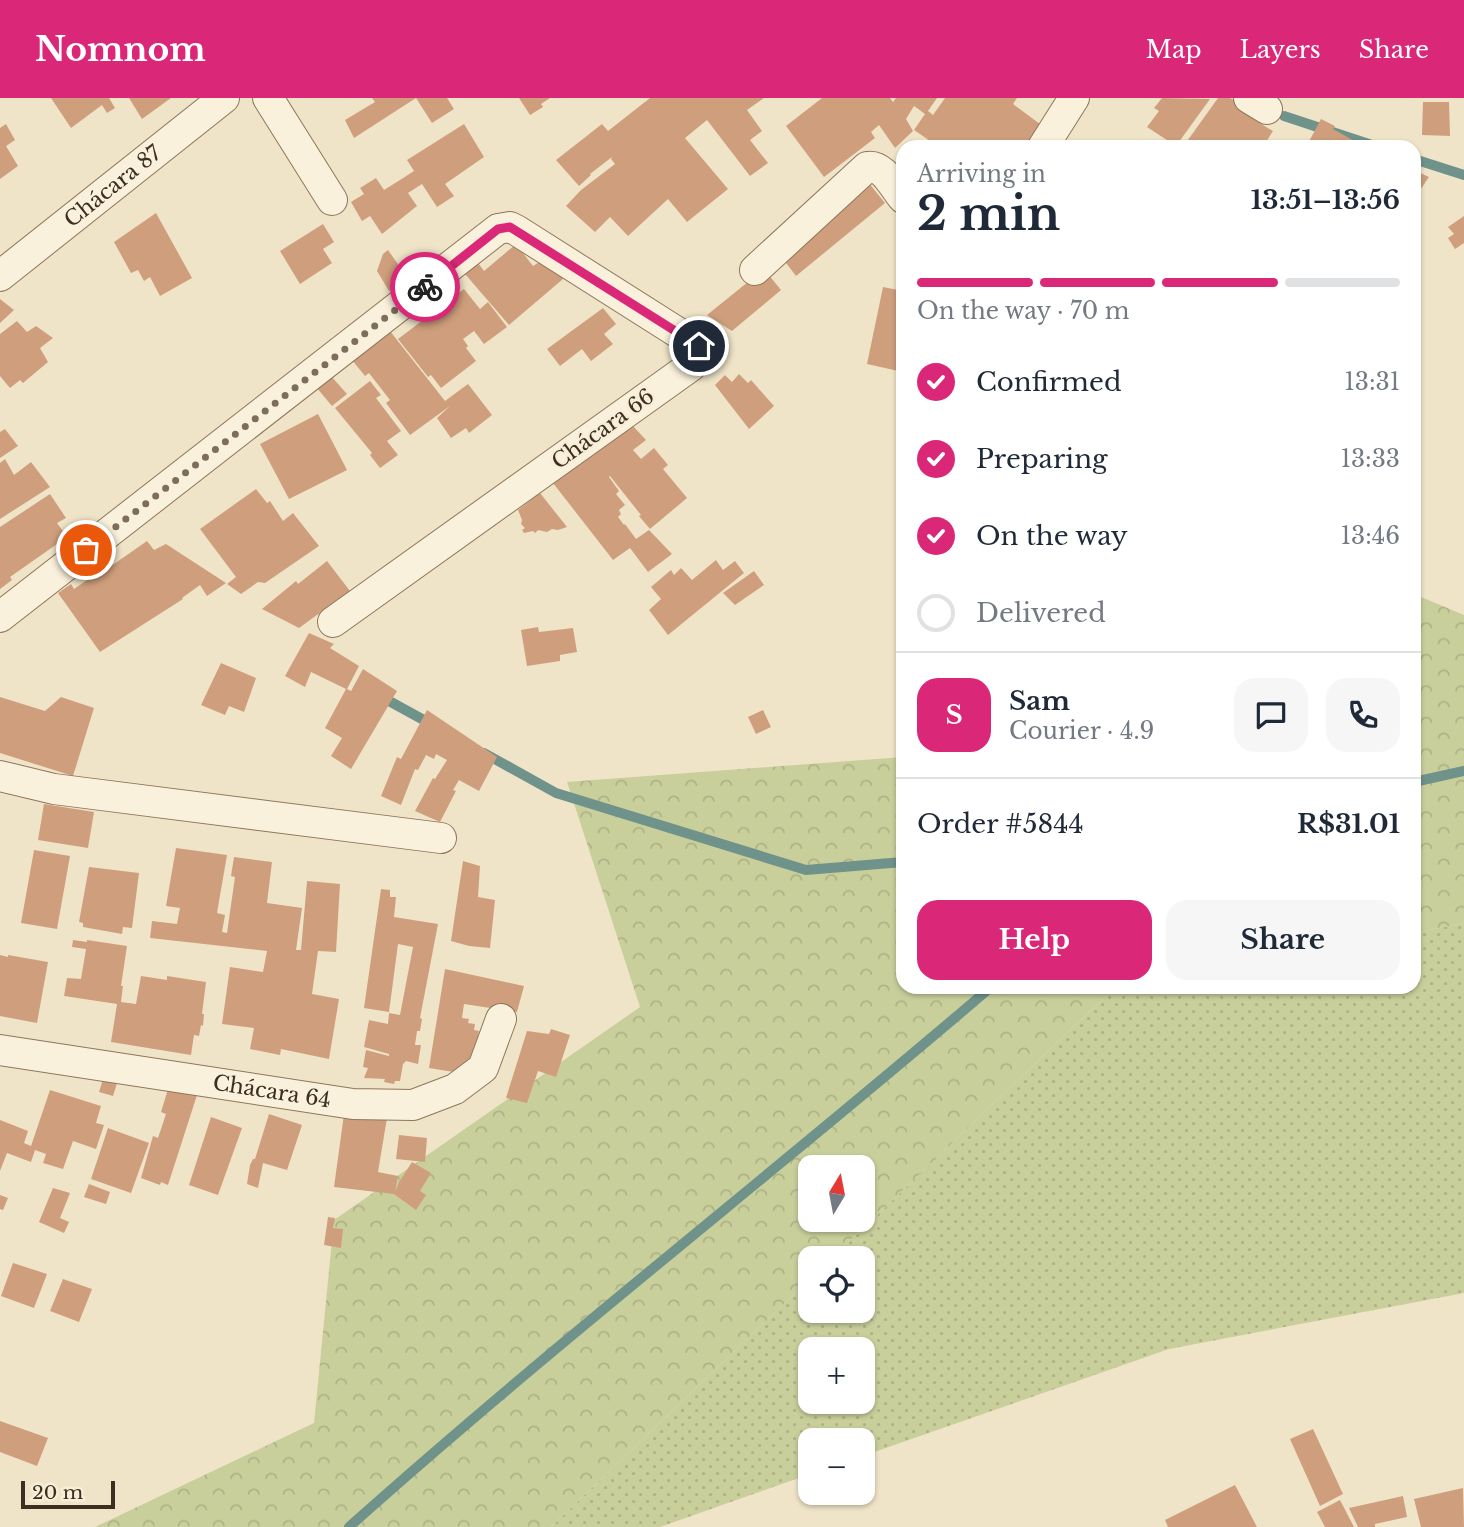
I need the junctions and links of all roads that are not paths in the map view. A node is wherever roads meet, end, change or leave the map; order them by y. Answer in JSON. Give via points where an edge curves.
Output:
{"nodes":[{"id":1,"x":224,"y":98,"type":"edge"},
{"id":2,"x":268,"y":98,"type":"edge"},
{"id":3,"x":1074,"y":98,"type":"edge"},
{"id":4,"x":1047,"y":140,"type":"edge"},
{"id":5,"x":896,"y":189,"type":"edge"},
{"id":6,"x":332,"y":200,"type":"dead end"},
{"id":7,"x":755,"y":270,"type":"dead end"},
{"id":8,"x":0,"y":276,"type":"edge"},
{"id":9,"x":0,"y":617,"type":"edge"},
{"id":10,"x":333,"y":622,"type":"dead end"},
{"id":11,"x":0,"y":776,"type":"edge"},
{"id":12,"x":441,"y":838,"type":"dead end"},
{"id":13,"x":501,"y":1019,"type":"dead end"},
{"id":14,"x":0,"y":1050,"type":"edge"}],
"edges":[{"from":1,"to":8,"type":"street","name":"Chácara 87"},
{"from":2,"to":6,"type":"street"},
{"from":3,"to":4,"type":"street"},
{"from":5,"to":7,"type":"street","via":[[880,169],[867,167]]},
{"from":9,"to":10,"type":"street","name":"Chácara 66","via":[[505,227],[699,346],[701,352],[691,366]]},
{"from":11,"to":12,"type":"street","via":[[54,789]]},
{"from":13,"to":14,"type":"street","name":"Chácara 64","via":[[483,1068],[455,1089],[413,1105],[353,1104]]}]}
